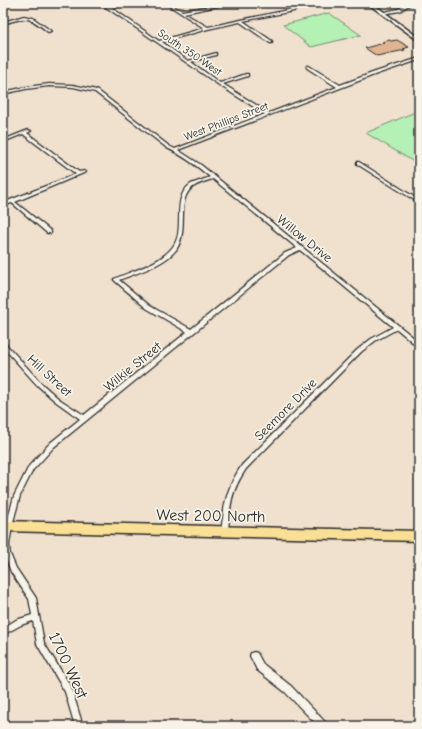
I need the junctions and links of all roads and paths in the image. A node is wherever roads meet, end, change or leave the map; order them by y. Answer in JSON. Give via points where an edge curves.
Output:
{"nodes":[{"id":1,"x":102,"y":3,"type":"edge"},
{"id":2,"x":131,"y":3,"type":"edge"},
{"id":3,"x":167,"y":3,"type":"edge"},
{"id":4,"x":232,"y":3,"type":"edge"},
{"id":5,"x":289,"y":3,"type":"edge"},
{"id":6,"x":369,"y":3,"type":"edge"},
{"id":7,"x":410,"y":3,"type":"edge"},
{"id":8,"x":110,"y":8,"type":"junction"},
{"id":9,"x":182,"y":12,"type":"junction"},
{"id":10,"x":382,"y":13,"type":"junction"},
{"id":11,"x":242,"y":22,"type":"junction"},
{"id":12,"x":3,"y":23,"type":"edge"},
{"id":13,"x":207,"y":28,"type":"junction"},
{"id":14,"x":49,"y":31,"type":"dead end"},
{"id":15,"x":416,"y":35,"type":"edge"},
{"id":16,"x":419,"y":40,"type":"edge"},
{"id":17,"x":159,"y":42,"type":"junction"},
{"id":18,"x":271,"y":42,"type":"dead end"},
{"id":19,"x":215,"y":54,"type":"dead end"},
{"id":20,"x":419,"y":59,"type":"edge"},
{"id":21,"x":188,"y":62,"type":"junction"},
{"id":22,"x":308,"y":67,"type":"dead end"},
{"id":23,"x":247,"y":75,"type":"dead end"},
{"id":24,"x":220,"y":84,"type":"junction"},
{"id":25,"x":340,"y":87,"type":"junction"},
{"id":26,"x":3,"y":93,"type":"edge"},
{"id":27,"x":268,"y":114,"type":"junction"},
{"id":28,"x":29,"y":131,"type":"dead end"},
{"id":29,"x":24,"y":133,"type":"junction"},
{"id":30,"x":3,"y":141,"type":"edge"},
{"id":31,"x":175,"y":150,"type":"junction"},
{"id":32,"x":358,"y":163,"type":"dead end"},
{"id":33,"x":84,"y":172,"type":"dead end"},
{"id":34,"x":79,"y":174,"type":"junction"},
{"id":35,"x":213,"y":177,"type":"junction"},
{"id":36,"x":12,"y":201,"type":"junction"},
{"id":37,"x":419,"y":202,"type":"edge"},
{"id":38,"x":3,"y":205,"type":"edge"},
{"id":39,"x":49,"y":232,"type":"dead end"},
{"id":40,"x":300,"y":248,"type":"junction"},
{"id":41,"x":397,"y":327,"type":"junction"},
{"id":42,"x":190,"y":332,"type":"junction"},
{"id":43,"x":3,"y":344,"type":"edge"},
{"id":44,"x":419,"y":345,"type":"edge"},
{"id":45,"x":84,"y":418,"type":"junction"},
{"id":46,"x":6,"y":526,"type":"edge"},
{"id":47,"x":226,"y":531,"type":"junction"},
{"id":48,"x":419,"y":536,"type":"edge"},
{"id":49,"x":36,"y":617,"type":"junction"},
{"id":50,"x":3,"y":632,"type":"edge"},
{"id":51,"x":254,"y":656,"type":"dead end"},
{"id":52,"x":79,"y":726,"type":"edge"},
{"id":53,"x":323,"y":726,"type":"edge"}],
"edges":[{"from":1,"to":8,"type":"street","name":"South 350 West"},
{"from":2,"to":8,"type":"street"},
{"from":3,"to":9,"type":"street"},
{"from":4,"to":9,"type":"street"},
{"from":5,"to":11,"type":"street","via":[[295,8],[293,10]]},
{"from":6,"to":10,"type":"street"},
{"from":7,"to":10,"type":"street","via":[[398,10]]},
{"from":8,"to":17,"type":"street","name":"South 350 West"},
{"from":9,"to":13,"type":"street"},
{"from":10,"to":15,"type":"street"},
{"from":11,"to":13,"type":"street"},
{"from":11,"to":18,"type":"street"},
{"from":12,"to":14,"type":"street","via":[[22,17],[33,17]]},
{"from":13,"to":17,"type":"street"},
{"from":15,"to":16,"type":"street"},
{"from":17,"to":21,"type":"street","name":"South 350 West"},
{"from":19,"to":21,"type":"street"},
{"from":20,"to":25,"type":"street","name":"West Phillips Street"},
{"from":21,"to":24,"type":"street","name":"South 350 West"},
{"from":22,"to":25,"type":"street"},
{"from":23,"to":24,"type":"street"},
{"from":24,"to":27,"type":"street","name":"South 350 West"},
{"from":25,"to":27,"type":"street","name":"West Phillips Street"},
{"from":26,"to":31,"type":"street","name":"West Phillips Street","via":[[38,86],[83,87],[96,91]]},
{"from":27,"to":31,"type":"street","name":"West Phillips Street"},
{"from":28,"to":29,"type":"street"},
{"from":29,"to":30,"type":"street"},
{"from":29,"to":34,"type":"street"},
{"from":31,"to":35,"type":"street","name":"Willow Drive"},
{"from":32,"to":37,"type":"street"},
{"from":33,"to":34,"type":"street"},
{"from":34,"to":36,"type":"street"},
{"from":35,"to":40,"type":"street","name":"Willow Drive"},
{"from":35,"to":42,"type":"street","via":[[198,183],[185,193],[182,200],[181,235],[174,250],[165,257],[116,280],[148,307]]},
{"from":36,"to":38,"type":"street"},
{"from":36,"to":39,"type":"street"},
{"from":40,"to":41,"type":"street","name":"Willow Drive"},
{"from":40,"to":42,"type":"street","name":"Wilkie Street","via":[[287,254]]},
{"from":41,"to":44,"type":"street","name":"Willow Drive"},
{"from":41,"to":47,"type":"street","name":"Seemore Drive","via":[[359,351],[244,467],[234,480],[227,499]]},
{"from":42,"to":45,"type":"street","name":"Wilkie Street"},
{"from":43,"to":45,"type":"street","name":"Hill Street","via":[[39,384]]},
{"from":45,"to":46,"type":"street","name":"Wilkie Street","via":[[52,445],[31,468]]},
{"from":46,"to":47,"type":"main road","name":"West 200 North"},
{"from":46,"to":49,"type":"street","name":"1700 West","via":[[7,554],[13,570],[32,598]]},
{"from":47,"to":48,"type":"main road","name":"West 200 North"},
{"from":49,"to":50,"type":"street","via":[[19,622]]},
{"from":49,"to":52,"type":"street","name":"1700 West","via":[[41,644],[66,685]]},
{"from":51,"to":53,"type":"street","via":[[260,667],[288,689]]}]}
